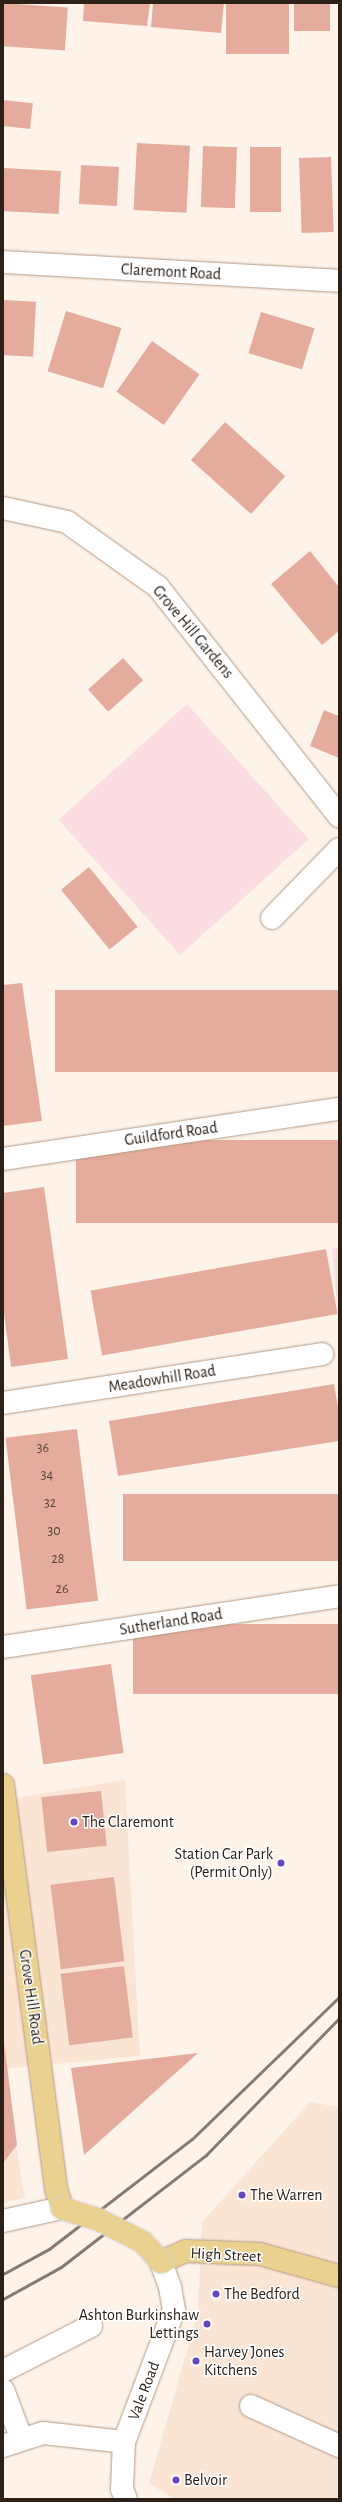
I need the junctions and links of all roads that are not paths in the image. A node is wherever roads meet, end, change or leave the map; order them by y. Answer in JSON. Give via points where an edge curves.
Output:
{"nodes":[{"id":1,"x":3,"y":262,"type":"edge"},
{"id":2,"x":339,"y":281,"type":"edge"},
{"id":3,"x":3,"y":508,"type":"edge"},
{"id":4,"x":338,"y":812,"type":"edge"},
{"id":5,"x":339,"y":849,"type":"edge"},
{"id":6,"x":272,"y":918,"type":"dead end"},
{"id":7,"x":339,"y":1110,"type":"edge"},
{"id":8,"x":3,"y":1159,"type":"edge"},
{"id":9,"x":322,"y":1354,"type":"dead end"},
{"id":10,"x":3,"y":1404,"type":"edge"},
{"id":11,"x":339,"y":1596,"type":"edge"},
{"id":12,"x":3,"y":1647,"type":"edge"},
{"id":13,"x":3,"y":1785,"type":"edge"},
{"id":14,"x":9,"y":1895,"type":"edge"},
{"id":15,"x":62,"y":2208,"type":"junction"},
{"id":16,"x":3,"y":2222,"type":"edge"},
{"id":17,"x":161,"y":2262,"type":"junction"},
{"id":18,"x":339,"y":2276,"type":"edge"},
{"id":19,"x":91,"y":2326,"type":"dead end"},
{"id":20,"x":3,"y":2371,"type":"edge"},
{"id":21,"x":3,"y":2390,"type":"edge"},
{"id":22,"x":251,"y":2406,"type":"dead end"},
{"id":23,"x":124,"y":2442,"type":"junction"},
{"id":24,"x":12,"y":2443,"type":"edge"},
{"id":25,"x":339,"y":2446,"type":"edge"},
{"id":26,"x":126,"y":2499,"type":"edge"}],
"edges":[{"from":1,"to":2,"type":"street","name":"Claremont Road"},
{"from":3,"to":4,"type":"street","name":"Grove Hill Gardens","via":[[67,522],[158,587]]},
{"from":5,"to":6,"type":"street"},
{"from":7,"to":8,"type":"street","name":"Guildford Road"},
{"from":9,"to":10,"type":"street","name":"Meadowhill Road"},
{"from":11,"to":12,"type":"street","name":"Sutherland Road"},
{"from":13,"to":14,"type":"main road","name":"Grove Hill Road"},
{"from":14,"to":15,"type":"main road","name":"Grove Hill Road","via":[[56,2189]]},
{"from":15,"to":16,"type":"street"},
{"from":15,"to":17,"type":"main road","bridge":true,"via":[[99,2220],[143,2242]]},
{"from":17,"to":18,"type":"main road","name":"High Street","via":[[186,2251],[260,2254]]},
{"from":17,"to":23,"type":"street","name":"Vale Road","via":[[170,2287],[174,2310]]},
{"from":19,"to":20,"type":"street"},
{"from":21,"to":24,"type":"street"},
{"from":22,"to":25,"type":"street"},
{"from":23,"to":24,"type":"street","via":[[43,2433]]},
{"from":23,"to":26,"type":"street","name":"Vale Road","via":[[122,2489]]}]}
